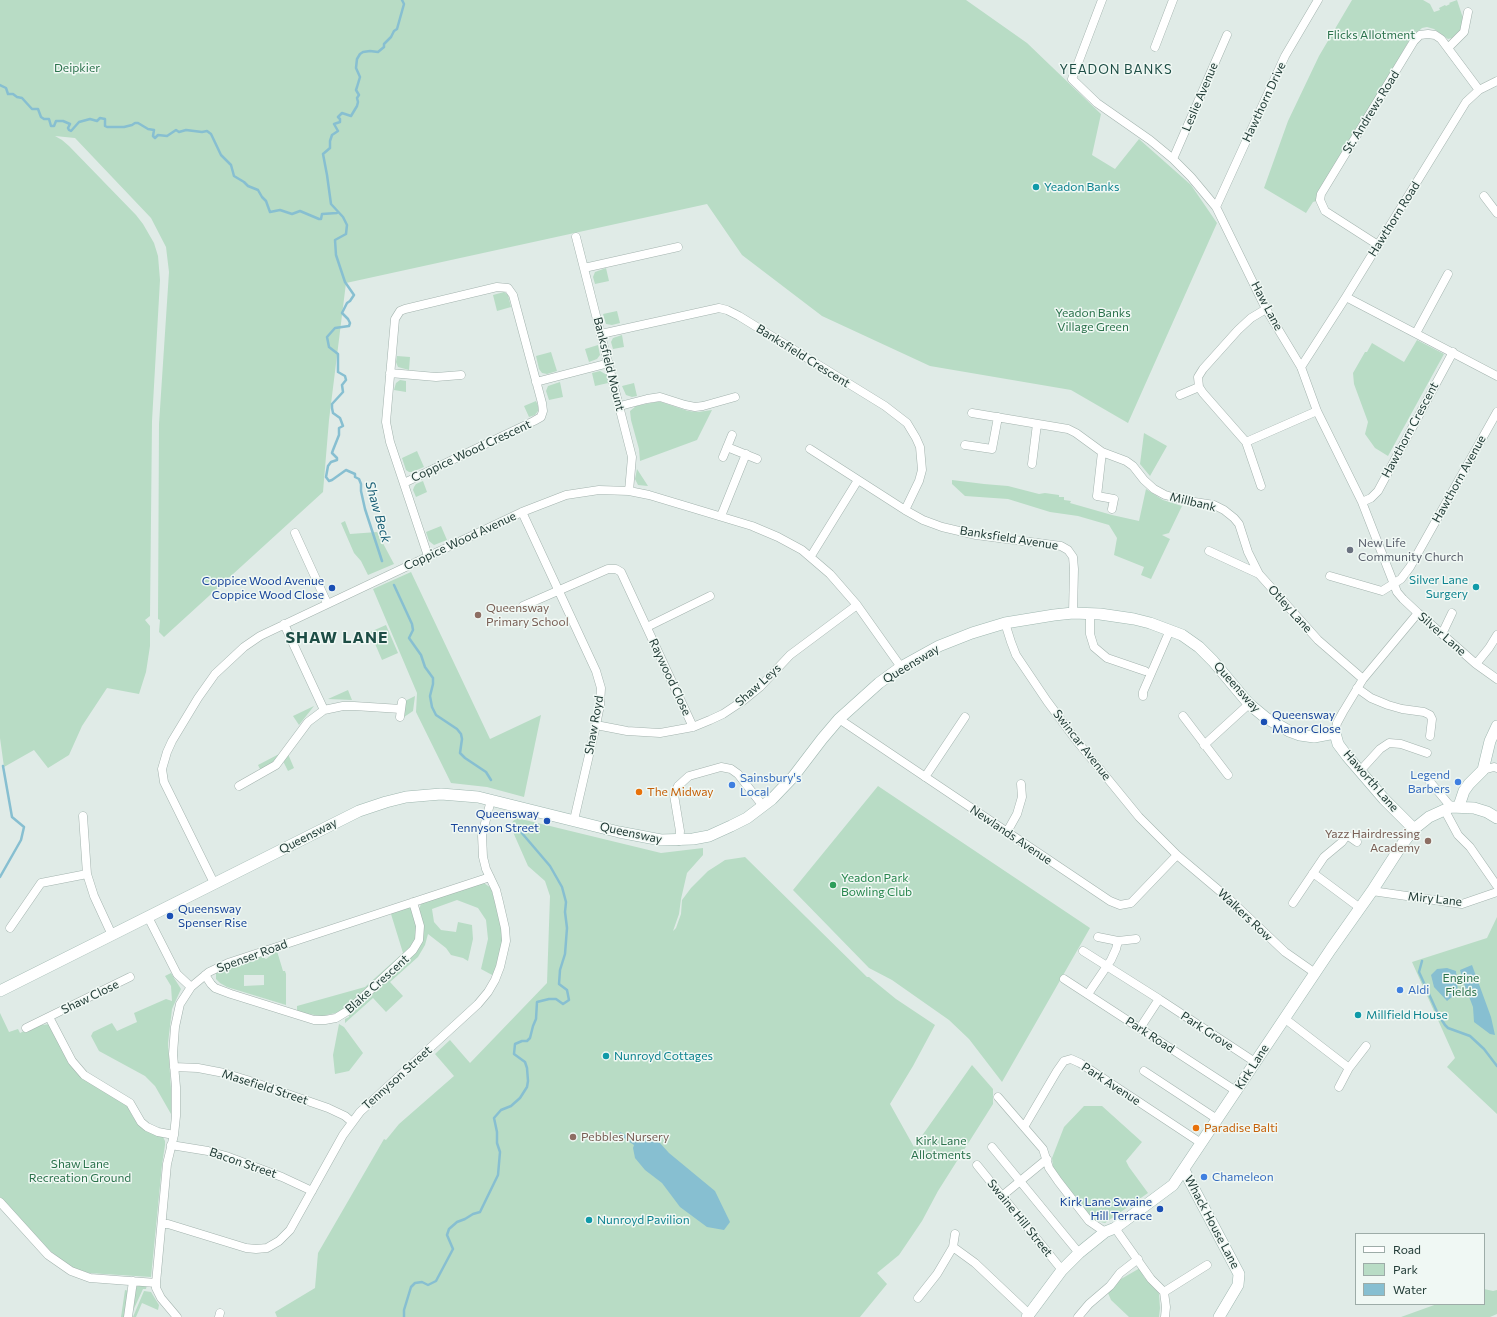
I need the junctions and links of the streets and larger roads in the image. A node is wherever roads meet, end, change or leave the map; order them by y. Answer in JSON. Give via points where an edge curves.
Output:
{"nodes":[{"id":1,"x":1102,"y":0,"type":"edge"},
{"id":2,"x":1173,"y":0,"type":"edge"},
{"id":3,"x":1318,"y":0,"type":"edge"},
{"id":4,"x":1468,"y":12,"type":"dead end"},
{"id":5,"x":1227,"y":35,"type":"dead end"},
{"id":6,"x":1154,"y":47,"type":"dead end"},
{"id":7,"x":1448,"y":48,"type":"junction"},
{"id":8,"x":1497,"y":81,"type":"edge"},
{"id":9,"x":1479,"y":90,"type":"junction"},
{"id":10,"x":1173,"y":159,"type":"junction"},
{"id":11,"x":1484,"y":196,"type":"dead end"},
{"id":12,"x":1216,"y":207,"type":"junction"},
{"id":13,"x":1497,"y":213,"type":"edge"},
{"id":14,"x":576,"y":237,"type":"dead end"},
{"id":15,"x":1378,"y":245,"type":"junction"},
{"id":16,"x":678,"y":247,"type":"dead end"},
{"id":17,"x":584,"y":268,"type":"junction"},
{"id":18,"x":1448,"y":274,"type":"dead end"},
{"id":19,"x":1346,"y":297,"type":"junction"},
{"id":20,"x":1266,"y":309,"type":"junction"},
{"id":21,"x":1416,"y":333,"type":"junction"},
{"id":22,"x":601,"y":334,"type":"junction"},
{"id":23,"x":1453,"y":352,"type":"junction"},
{"id":24,"x":609,"y":363,"type":"junction"},
{"id":25,"x":1300,"y":367,"type":"junction"},
{"id":26,"x":390,"y":373,"type":"junction"},
{"id":27,"x":461,"y":375,"type":"dead end"},
{"id":28,"x":1497,"y":376,"type":"edge"},
{"id":29,"x":536,"y":382,"type":"junction"},
{"id":30,"x":1199,"y":387,"type":"junction"},
{"id":31,"x":1180,"y":395,"type":"dead end"},
{"id":32,"x":735,"y":397,"type":"dead end"},
{"id":33,"x":620,"y":406,"type":"junction"},
{"id":34,"x":1317,"y":411,"type":"junction"},
{"id":35,"x":972,"y":412,"type":"dead end"},
{"id":36,"x":1497,"y":412,"type":"edge"},
{"id":37,"x":998,"y":417,"type":"junction"},
{"id":38,"x":1037,"y":424,"type":"junction"},
{"id":39,"x":732,"y":435,"type":"dead end"},
{"id":40,"x":1246,"y":442,"type":"junction"},
{"id":41,"x":965,"y":445,"type":"dead end"},
{"id":42,"x":728,"y":446,"type":"junction"},
{"id":43,"x":810,"y":449,"type":"dead end"},
{"id":44,"x":1102,"y":452,"type":"junction"},
{"id":45,"x":746,"y":454,"type":"junction"},
{"id":46,"x":724,"y":456,"type":"dead end"},
{"id":47,"x":756,"y":459,"type":"dead end"},
{"id":48,"x":1032,"y":464,"type":"dead end"},
{"id":49,"x":858,"y":480,"type":"junction"},
{"id":50,"x":404,"y":483,"type":"junction"},
{"id":51,"x":1261,"y":486,"type":"dead end"},
{"id":52,"x":629,"y":491,"type":"junction"},
{"id":53,"x":1362,"y":502,"type":"junction"},
{"id":54,"x":1112,"y":509,"type":"dead end"},
{"id":55,"x":905,"y":510,"type":"junction"},
{"id":56,"x":522,"y":512,"type":"junction"},
{"id":57,"x":721,"y":516,"type":"junction"},
{"id":58,"x":295,"y":533,"type":"dead end"},
{"id":59,"x":1209,"y":552,"type":"dead end"},
{"id":60,"x":428,"y":556,"type":"junction"},
{"id":61,"x":811,"y":556,"type":"junction"},
{"id":62,"x":1259,"y":574,"type":"junction"},
{"id":63,"x":1330,"y":576,"type":"dead end"},
{"id":64,"x":1393,"y":584,"type":"junction"},
{"id":65,"x":559,"y":590,"type":"junction"},
{"id":66,"x":710,"y":596,"type":"dead end"},
{"id":67,"x":327,"y":603,"type":"junction"},
{"id":68,"x":857,"y":605,"type":"junction"},
{"id":69,"x":523,"y":606,"type":"dead end"},
{"id":70,"x":1073,"y":613,"type":"junction"},
{"id":71,"x":1418,"y":613,"type":"junction"},
{"id":72,"x":1452,"y":613,"type":"dead end"},
{"id":73,"x":1090,"y":614,"type":"junction"},
{"id":74,"x":1005,"y":623,"type":"junction"},
{"id":75,"x":284,"y":624,"type":"junction"},
{"id":76,"x":647,"y":626,"type":"junction"},
{"id":77,"x":1170,"y":630,"type":"junction"},
{"id":78,"x":1442,"y":634,"type":"junction"},
{"id":79,"x":1497,"y":635,"type":"edge"},
{"id":80,"x":1476,"y":664,"type":"junction"},
{"id":81,"x":901,"y":667,"type":"junction"},
{"id":82,"x":1145,"y":671,"type":"dead end"},
{"id":83,"x":1363,"y":679,"type":"junction"},
{"id":84,"x":1497,"y":679,"type":"edge"},
{"id":85,"x":1357,"y":688,"type":"junction"},
{"id":86,"x":1143,"y":696,"type":"dead end"},
{"id":87,"x":1249,"y":704,"type":"junction"},
{"id":88,"x":324,"y":710,"type":"junction"},
{"id":89,"x":401,"y":710,"type":"dead end"},
{"id":90,"x":1182,"y":716,"type":"dead end"},
{"id":91,"x":964,"y":717,"type":"dead end"},
{"id":92,"x":839,"y":719,"type":"junction"},
{"id":93,"x":596,"y":725,"type":"junction"},
{"id":94,"x":1497,"y":726,"type":"edge"},
{"id":95,"x":693,"y":727,"type":"junction"},
{"id":96,"x":1335,"y":733,"type":"junction"},
{"id":97,"x":1430,"y":736,"type":"dead end"},
{"id":98,"x":1204,"y":745,"type":"junction"},
{"id":99,"x":1427,"y":754,"type":"dead end"},
{"id":100,"x":1497,"y":768,"type":"edge"},
{"id":101,"x":1483,"y":770,"type":"junction"},
{"id":102,"x":1360,"y":771,"type":"junction"},
{"id":103,"x":1228,"y":775,"type":"dead end"},
{"id":104,"x":925,"y":777,"type":"junction"},
{"id":105,"x":1427,"y":778,"type":"dead end"},
{"id":106,"x":1021,"y":784,"type":"dead end"},
{"id":107,"x":239,"y":786,"type":"dead end"},
{"id":108,"x":491,"y":800,"type":"junction"},
{"id":109,"x":763,"y":806,"type":"junction"},
{"id":110,"x":1451,"y":807,"type":"junction"},
{"id":111,"x":83,"y":816,"type":"dead end"},
{"id":112,"x":1497,"y":818,"type":"edge"},
{"id":113,"x":574,"y":820,"type":"junction"},
{"id":114,"x":1414,"y":829,"type":"junction"},
{"id":115,"x":1007,"y":832,"type":"junction"},
{"id":116,"x":679,"y":841,"type":"junction"},
{"id":117,"x":1357,"y":842,"type":"dead end"},
{"id":118,"x":1177,"y":855,"type":"junction"},
{"id":119,"x":1313,"y":873,"type":"junction"},
{"id":120,"x":87,"y":874,"type":"junction"},
{"id":121,"x":490,"y":877,"type":"junction"},
{"id":122,"x":214,"y":883,"type":"junction"},
{"id":123,"x":1497,"y":886,"type":"edge"},
{"id":124,"x":1372,"y":891,"type":"junction"},
{"id":125,"x":1497,"y":892,"type":"edge"},
{"id":126,"x":413,"y":902,"type":"junction"},
{"id":127,"x":1293,"y":903,"type":"dead end"},
{"id":128,"x":1360,"y":908,"type":"junction"},
{"id":129,"x":148,"y":917,"type":"junction"},
{"id":130,"x":10,"y":928,"type":"dead end"},
{"id":131,"x":112,"y":935,"type":"junction"},
{"id":132,"x":1098,"y":937,"type":"dead end"},
{"id":133,"x":1136,"y":939,"type":"dead end"},
{"id":134,"x":1118,"y":941,"type":"junction"},
{"id":135,"x":1083,"y":951,"type":"dead end"},
{"id":136,"x":1107,"y":966,"type":"junction"},
{"id":137,"x":1315,"y":973,"type":"junction"},
{"id":138,"x":205,"y":975,"type":"junction"},
{"id":139,"x":130,"y":977,"type":"dead end"},
{"id":140,"x":1064,"y":979,"type":"dead end"},
{"id":141,"x":191,"y":987,"type":"junction"},
{"id":142,"x":0,"y":991,"type":"edge"},
{"id":143,"x":1088,"y":994,"type":"junction"},
{"id":144,"x":1159,"y":999,"type":"junction"},
{"id":145,"x":49,"y":1017,"type":"junction"},
{"id":146,"x":1284,"y":1018,"type":"junction"},
{"id":147,"x":26,"y":1028,"type":"dead end"},
{"id":148,"x":1140,"y":1028,"type":"junction"},
{"id":149,"x":1366,"y":1046,"type":"dead end"},
{"id":150,"x":1255,"y":1062,"type":"junction"},
{"id":151,"x":174,"y":1067,"type":"junction"},
{"id":152,"x":1349,"y":1068,"type":"junction"},
{"id":153,"x":1144,"y":1071,"type":"dead end"},
{"id":154,"x":1339,"y":1087,"type":"dead end"},
{"id":155,"x":1236,"y":1091,"type":"junction"},
{"id":156,"x":998,"y":1097,"type":"dead end"},
{"id":157,"x":1217,"y":1119,"type":"junction"},
{"id":158,"x":352,"y":1122,"type":"junction"},
{"id":159,"x":1024,"y":1127,"type":"junction"},
{"id":160,"x":174,"y":1135,"type":"junction"},
{"id":161,"x":1201,"y":1143,"type":"junction"},
{"id":162,"x":171,"y":1145,"type":"junction"},
{"id":163,"x":992,"y":1147,"type":"dead end"},
{"id":164,"x":1047,"y":1159,"type":"junction"},
{"id":165,"x":976,"y":1165,"type":"dead end"},
{"id":166,"x":1184,"y":1170,"type":"junction"},
{"id":167,"x":1020,"y":1180,"type":"junction"},
{"id":168,"x":312,"y":1191,"type":"junction"},
{"id":169,"x":1002,"y":1196,"type":"junction"},
{"id":170,"x":0,"y":1202,"type":"edge"},
{"id":171,"x":162,"y":1224,"type":"junction"},
{"id":172,"x":1110,"y":1230,"type":"junction"},
{"id":173,"x":955,"y":1234,"type":"dead end"},
{"id":174,"x":953,"y":1247,"type":"junction"},
{"id":175,"x":1079,"y":1253,"type":"junction"},
{"id":176,"x":1138,"y":1259,"type":"junction"},
{"id":177,"x":1207,"y":1265,"type":"dead end"},
{"id":178,"x":1062,"y":1270,"type":"junction"},
{"id":179,"x":133,"y":1281,"type":"junction"},
{"id":180,"x":156,"y":1283,"type":"junction"},
{"id":181,"x":1164,"y":1292,"type":"junction"},
{"id":182,"x":918,"y":1298,"type":"dead end"},
{"id":183,"x":1028,"y":1316,"type":"edge"},
{"id":184,"x":128,"y":1317,"type":"edge"},
{"id":185,"x":177,"y":1317,"type":"edge"},
{"id":186,"x":1078,"y":1317,"type":"edge"},
{"id":187,"x":1165,"y":1317,"type":"edge"},
{"id":188,"x":1218,"y":1317,"type":"edge"}],
"edges":[{"from":1,"to":10,"type":"street","name":"Haw Lane","via":[[1072,79],[1097,103]]},
{"from":2,"to":6,"type":"street"},
{"from":3,"to":12,"type":"street","name":"Hawthorn Drive","via":[[1285,56]]},
{"from":4,"to":7,"type":"street","via":[[1464,32]]},
{"from":5,"to":10,"type":"street","name":"Leslie Avenue"},
{"from":7,"to":9,"type":"street","name":"St. Andrews Road"},
{"from":7,"to":15,"type":"street","name":"St. Andrews Road","via":[[1435,35],[1420,35],[1414,41],[1321,194],[1320,200],[1325,211]]},
{"from":8,"to":9,"type":"street","name":"Hawthorn Road"},
{"from":9,"to":15,"type":"street","name":"Hawthorn Road","via":[[1466,102]]},
{"from":10,"to":12,"type":"street","name":"Haw Lane","via":[[1192,177]]},
{"from":11,"to":13,"type":"street"},
{"from":12,"to":20,"type":"street","name":"Haw Lane"},
{"from":14,"to":17,"type":"street","name":"Banksfield Mount"},
{"from":15,"to":19,"type":"street","name":"Hawthorn Road"},
{"from":16,"to":17,"type":"street"},
{"from":17,"to":22,"type":"street","name":"Banksfield Mount"},
{"from":18,"to":21,"type":"street"},
{"from":19,"to":21,"type":"street"},
{"from":19,"to":25,"type":"street","name":"Hawthorn Road"},
{"from":20,"to":25,"type":"street","name":"Haw Lane"},
{"from":20,"to":30,"type":"street","via":[[1238,330],[1203,370],[1198,377]]},
{"from":21,"to":23,"type":"street"},
{"from":22,"to":24,"type":"street","name":"Banksfield Mount"},
{"from":22,"to":55,"type":"street","name":"Banksfield Crescent","via":[[714,308],[723,308],[739,316],[907,423],[920,447],[922,470]]},
{"from":23,"to":28,"type":"street"},
{"from":23,"to":53,"type":"street","name":"Hawthorn Crescent","via":[[1378,491]]},
{"from":24,"to":29,"type":"street"},
{"from":24,"to":33,"type":"street","name":"Banksfield Mount"},
{"from":25,"to":34,"type":"street","name":"Haw Lane"},
{"from":26,"to":27,"type":"street","via":[[436,377]]},
{"from":26,"to":29,"type":"street","name":"Coppice Wood Crescent","via":[[394,326],[400,311],[502,287],[508,288],[513,295]]},
{"from":26,"to":50,"type":"street","name":"Coppice Wood Crescent","via":[[386,422]]},
{"from":29,"to":50,"type":"street","name":"Coppice Wood Crescent","via":[[543,408],[538,419]]},
{"from":30,"to":31,"type":"street"},
{"from":30,"to":40,"type":"street"},
{"from":32,"to":33,"type":"street","via":[[703,406],[685,405],[660,397]]},
{"from":33,"to":52,"type":"street","name":"Banksfield Mount","via":[[632,457]]},
{"from":34,"to":40,"type":"street"},
{"from":34,"to":53,"type":"street","name":"Haw Lane"},
{"from":35,"to":37,"type":"street","name":"Millbank"},
{"from":36,"to":64,"type":"street","name":"Hawthorn Avenue","via":[[1406,574]]},
{"from":37,"to":38,"type":"street","name":"Millbank"},
{"from":37,"to":41,"type":"street","via":[[992,449]]},
{"from":38,"to":44,"type":"street","name":"Millbank","via":[[1068,429]]},
{"from":38,"to":48,"type":"street"},
{"from":39,"to":42,"type":"street"},
{"from":40,"to":51,"type":"street"},
{"from":42,"to":45,"type":"street"},
{"from":42,"to":46,"type":"street"},
{"from":43,"to":49,"type":"street","name":"Banksfield Avenue"},
{"from":44,"to":54,"type":"street","via":[[1097,496],[1114,499]]},
{"from":44,"to":62,"type":"street","name":"Millbank","via":[[1126,461],[1154,489],[1165,495],[1214,505],[1224,510],[1239,524],[1248,552]]},
{"from":45,"to":47,"type":"street"},
{"from":45,"to":57,"type":"street"},
{"from":49,"to":55,"type":"street","name":"Banksfield Avenue"},
{"from":49,"to":61,"type":"street"},
{"from":50,"to":60,"type":"street","name":"Coppice Wood Crescent"},
{"from":52,"to":56,"type":"street","name":"Coppice Wood Avenue","via":[[599,490],[574,493]]},
{"from":52,"to":57,"type":"street","name":"Coppice Wood Avenue"},
{"from":53,"to":64,"type":"street","name":"Haw Lane"},
{"from":55,"to":70,"type":"street","name":"Banksfield Avenue","via":[[942,527],[976,535],[1061,546],[1068,550],[1073,557],[1074,569]]},
{"from":56,"to":60,"type":"street","name":"Coppice Wood Avenue"},
{"from":56,"to":65,"type":"street","name":"Shaw Royd"},
{"from":57,"to":61,"type":"street","name":"Coppice Wood Avenue","via":[[778,537]]},
{"from":58,"to":67,"type":"street"},
{"from":59,"to":62,"type":"street","name":"Otley Lane"},
{"from":60,"to":67,"type":"street","name":"Coppice Wood Avenue"},
{"from":61,"to":68,"type":"street","name":"Coppice Wood Avenue"},
{"from":62,"to":83,"type":"street","name":"Otley Lane","via":[[1318,640]]},
{"from":63,"to":64,"type":"street","via":[[1382,591]]},
{"from":64,"to":71,"type":"street","name":"Silver Lane","via":[[1403,599]]},
{"from":65,"to":69,"type":"street"},
{"from":65,"to":76,"type":"street","name":"Raywood Close","via":[[608,569],[616,569],[621,572]]},
{"from":65,"to":93,"type":"street","name":"Shaw Royd","via":[[599,681],[601,696]]},
{"from":66,"to":76,"type":"street","name":"Raywood Close"},
{"from":67,"to":75,"type":"street","name":"Coppice Wood Avenue"},
{"from":68,"to":81,"type":"street","name":"Coppice Wood Avenue"},
{"from":68,"to":95,"type":"street","name":"Shaw Leys","via":[[790,655],[744,700],[723,714]]},
{"from":70,"to":73,"type":"street","name":"Queensway"},
{"from":70,"to":74,"type":"street","name":"Queensway"},
{"from":71,"to":78,"type":"street","name":"Silver Lane"},
{"from":71,"to":83,"type":"street"},
{"from":72,"to":78,"type":"street"},
{"from":73,"to":77,"type":"street","name":"Queensway","via":[[1134,619]]},
{"from":73,"to":82,"type":"street","via":[[1090,634],[1094,647],[1108,658]]},
{"from":74,"to":81,"type":"street","name":"Queensway","via":[[956,638]]},
{"from":74,"to":118,"type":"street","name":"Swincar Avenue","via":[[1016,655],[1076,740],[1139,817]]},
{"from":75,"to":88,"type":"street"},
{"from":75,"to":122,"type":"street","name":"Coppice Wood Avenue","via":[[244,647],[215,674],[186,716],[164,760],[164,782]]},
{"from":76,"to":95,"type":"street","name":"Raywood Close"},
{"from":77,"to":86,"type":"street"},
{"from":77,"to":87,"type":"street","name":"Queensway","via":[[1193,643],[1213,661]]},
{"from":78,"to":80,"type":"street","name":"Silver Lane"},
{"from":79,"to":80,"type":"street"},
{"from":80,"to":84,"type":"street","name":"Silver Lane"},
{"from":81,"to":92,"type":"street","name":"Queensway","via":[[879,682]]},
{"from":83,"to":85,"type":"street"},
{"from":85,"to":96,"type":"street","via":[[1337,723]]},
{"from":85,"to":97,"type":"street","via":[[1371,698],[1388,705],[1430,715]]},
{"from":87,"to":96,"type":"street","name":"Queensway","via":[[1266,718],[1300,735],[1314,737]]},
{"from":87,"to":98,"type":"street"},
{"from":88,"to":89,"type":"street","via":[[343,706]]},
{"from":88,"to":107,"type":"street","via":[[308,722],[276,764]]},
{"from":90,"to":98,"type":"street"},
{"from":91,"to":104,"type":"street"},
{"from":92,"to":104,"type":"street","name":"Newlands Avenue"},
{"from":92,"to":109,"type":"street","name":"Queensway","via":[[793,777]]},
{"from":93,"to":95,"type":"street","name":"Shaw Leys","via":[[647,733]]},
{"from":93,"to":113,"type":"street","name":"Shaw Royd"},
{"from":94,"to":101,"type":"street","via":[[1490,741]]},
{"from":96,"to":102,"type":"street","name":"Haworth Lane","via":[[1338,744]]},
{"from":98,"to":103,"type":"street"},
{"from":99,"to":102,"type":"street","via":[[1401,744],[1389,743]]},
{"from":100,"to":101,"type":"street"},
{"from":101,"to":110,"type":"street"},
{"from":102,"to":114,"type":"street","name":"Haworth Lane"},
{"from":104,"to":115,"type":"street","name":"Newlands Avenue"},
{"from":105,"to":110,"type":"street"},
{"from":106,"to":115,"type":"street","via":[[1022,797],[1018,814]]},
{"from":108,"to":113,"type":"street","name":"Queensway"},
{"from":108,"to":121,"type":"street","name":"Tennyson Street","via":[[482,834],[483,857]]},
{"from":108,"to":122,"type":"street","name":"Queensway","via":[[441,794],[386,802],[359,811]]},
{"from":109,"to":116,"type":"street","name":"Queensway","via":[[747,818],[719,832]]},
{"from":109,"to":116,"type":"street","via":[[738,774],[730,768],[721,767],[689,776],[678,786],[674,795],[680,831]]},
{"from":110,"to":112,"type":"street","via":[[1474,808]]},
{"from":110,"to":114,"type":"street","name":"Kirk Lane","via":[[1429,817]]},
{"from":110,"to":123,"type":"street","via":[[1458,835],[1470,847]]},
{"from":111,"to":120,"type":"street"},
{"from":113,"to":116,"type":"street","name":"Queensway","via":[[651,839]]},
{"from":114,"to":124,"type":"street","name":"Kirk Lane"},
{"from":115,"to":118,"type":"street","name":"Newlands Avenue","via":[[1110,901],[1120,905],[1131,903]]},
{"from":117,"to":119,"type":"street","via":[[1347,835],[1324,857]]},
{"from":118,"to":137,"type":"street","name":"Walkers Row","via":[[1228,898],[1285,952]]},
{"from":119,"to":127,"type":"street"},
{"from":119,"to":128,"type":"street"},
{"from":120,"to":130,"type":"street","via":[[41,882]]},
{"from":120,"to":131,"type":"street"},
{"from":121,"to":126,"type":"street","name":"Spenser Road"},
{"from":121,"to":158,"type":"street","name":"Tennyson Street","via":[[500,902],[506,933],[502,962],[492,986],[478,1004],[371,1100]]},
{"from":122,"to":129,"type":"street","name":"Queensway"},
{"from":124,"to":125,"type":"street","name":"Miry Lane","via":[[1462,904]]},
{"from":124,"to":128,"type":"street","name":"Kirk Lane"},
{"from":126,"to":138,"type":"street","name":"Spenser Road","via":[[228,963]]},
{"from":126,"to":138,"type":"street","name":"Blake Crescent","via":[[420,926],[419,940],[413,950],[349,1010],[336,1018],[314,1020],[231,994],[216,988]]},
{"from":128,"to":137,"type":"street","name":"Kirk Lane"},
{"from":129,"to":131,"type":"street","name":"Queensway"},
{"from":129,"to":141,"type":"street","via":[[177,974]]},
{"from":131,"to":142,"type":"street","name":"Queensway"},
{"from":132,"to":134,"type":"street"},
{"from":133,"to":134,"type":"street"},
{"from":134,"to":136,"type":"street"},
{"from":135,"to":136,"type":"street","name":"Park Grove"},
{"from":136,"to":143,"type":"street"},
{"from":136,"to":144,"type":"street","name":"Park Grove"},
{"from":137,"to":146,"type":"street","name":"Kirk Lane"},
{"from":138,"to":141,"type":"street","name":"Spenser Road"},
{"from":139,"to":145,"type":"street","name":"Shaw Close"},
{"from":140,"to":143,"type":"street","name":"Park Road"},
{"from":141,"to":151,"type":"street","name":"Spenser Road","via":[[177,1014]]},
{"from":143,"to":148,"type":"street","name":"Park Road"},
{"from":144,"to":148,"type":"street"},
{"from":144,"to":150,"type":"street","name":"Park Grove"},
{"from":145,"to":147,"type":"street","name":"Shaw Close"},
{"from":145,"to":160,"type":"street","name":"Shaw Close","via":[[72,1061],[84,1075],[130,1103],[141,1122],[147,1127]]},
{"from":146,"to":150,"type":"street","name":"Kirk Lane"},
{"from":146,"to":152,"type":"street"},
{"from":148,"to":155,"type":"street","name":"Park Road"},
{"from":149,"to":152,"type":"street"},
{"from":150,"to":155,"type":"street","name":"Kirk Lane"},
{"from":151,"to":158,"type":"street","name":"Masefield Street","via":[[198,1068],[247,1080],[328,1108]]},
{"from":151,"to":160,"type":"street","name":"Spenser Road","via":[[177,1102]]},
{"from":152,"to":154,"type":"street"},
{"from":153,"to":157,"type":"street"},
{"from":155,"to":157,"type":"street","name":"Kirk Lane"},
{"from":156,"to":159,"type":"street"},
{"from":157,"to":161,"type":"street","name":"Kirk Lane"},
{"from":158,"to":168,"type":"street","name":"Tennyson Street"},
{"from":159,"to":161,"type":"street","name":"Park Avenue","via":[[1057,1071],[1064,1061],[1071,1058]]},
{"from":159,"to":164,"type":"street","via":[[1043,1149]]},
{"from":160,"to":162,"type":"street","name":"Spenser Road"},
{"from":161,"to":166,"type":"street","name":"Kirk Lane"},
{"from":162,"to":168,"type":"street","name":"Bacon Street","via":[[226,1156]]},
{"from":162,"to":171,"type":"street","name":"Spenser Road"},
{"from":163,"to":167,"type":"street"},
{"from":164,"to":167,"type":"street"},
{"from":164,"to":172,"type":"street","via":[[1049,1168],[1089,1221]]},
{"from":165,"to":169,"type":"street","name":"Swaine Hill Street"},
{"from":166,"to":172,"type":"street","name":"Kirk Lane","via":[[1167,1190]]},
{"from":166,"to":188,"type":"street","name":"Whack House Lane","via":[[1239,1274],[1238,1285]]},
{"from":167,"to":169,"type":"street"},
{"from":167,"to":175,"type":"street"},
{"from":168,"to":171,"type":"street","name":"Tennyson Street","via":[[290,1230],[279,1242],[267,1248],[246,1248]]},
{"from":169,"to":178,"type":"street","name":"Swaine Hill Street"},
{"from":170,"to":179,"type":"street","via":[[48,1255],[65,1268],[90,1278]]},
{"from":171,"to":180,"type":"street","name":"Spenser Road"},
{"from":172,"to":175,"type":"street","name":"Kirk Lane"},
{"from":172,"to":176,"type":"street"},
{"from":173,"to":174,"type":"street"},
{"from":174,"to":182,"type":"street","via":[[937,1274]]},
{"from":174,"to":183,"type":"street","via":[[975,1263]]},
{"from":175,"to":178,"type":"street","name":"Kirk Lane"},
{"from":176,"to":181,"type":"street","via":[[1151,1279]]},
{"from":176,"to":186,"type":"street","via":[[1120,1273]]},
{"from":177,"to":181,"type":"street"},
{"from":178,"to":183,"type":"street","name":"Kirk Lane"},
{"from":179,"to":180,"type":"street"},
{"from":179,"to":184,"type":"street"},
{"from":180,"to":185,"type":"street","via":[[161,1298]]},
{"from":181,"to":187,"type":"street"}]}
